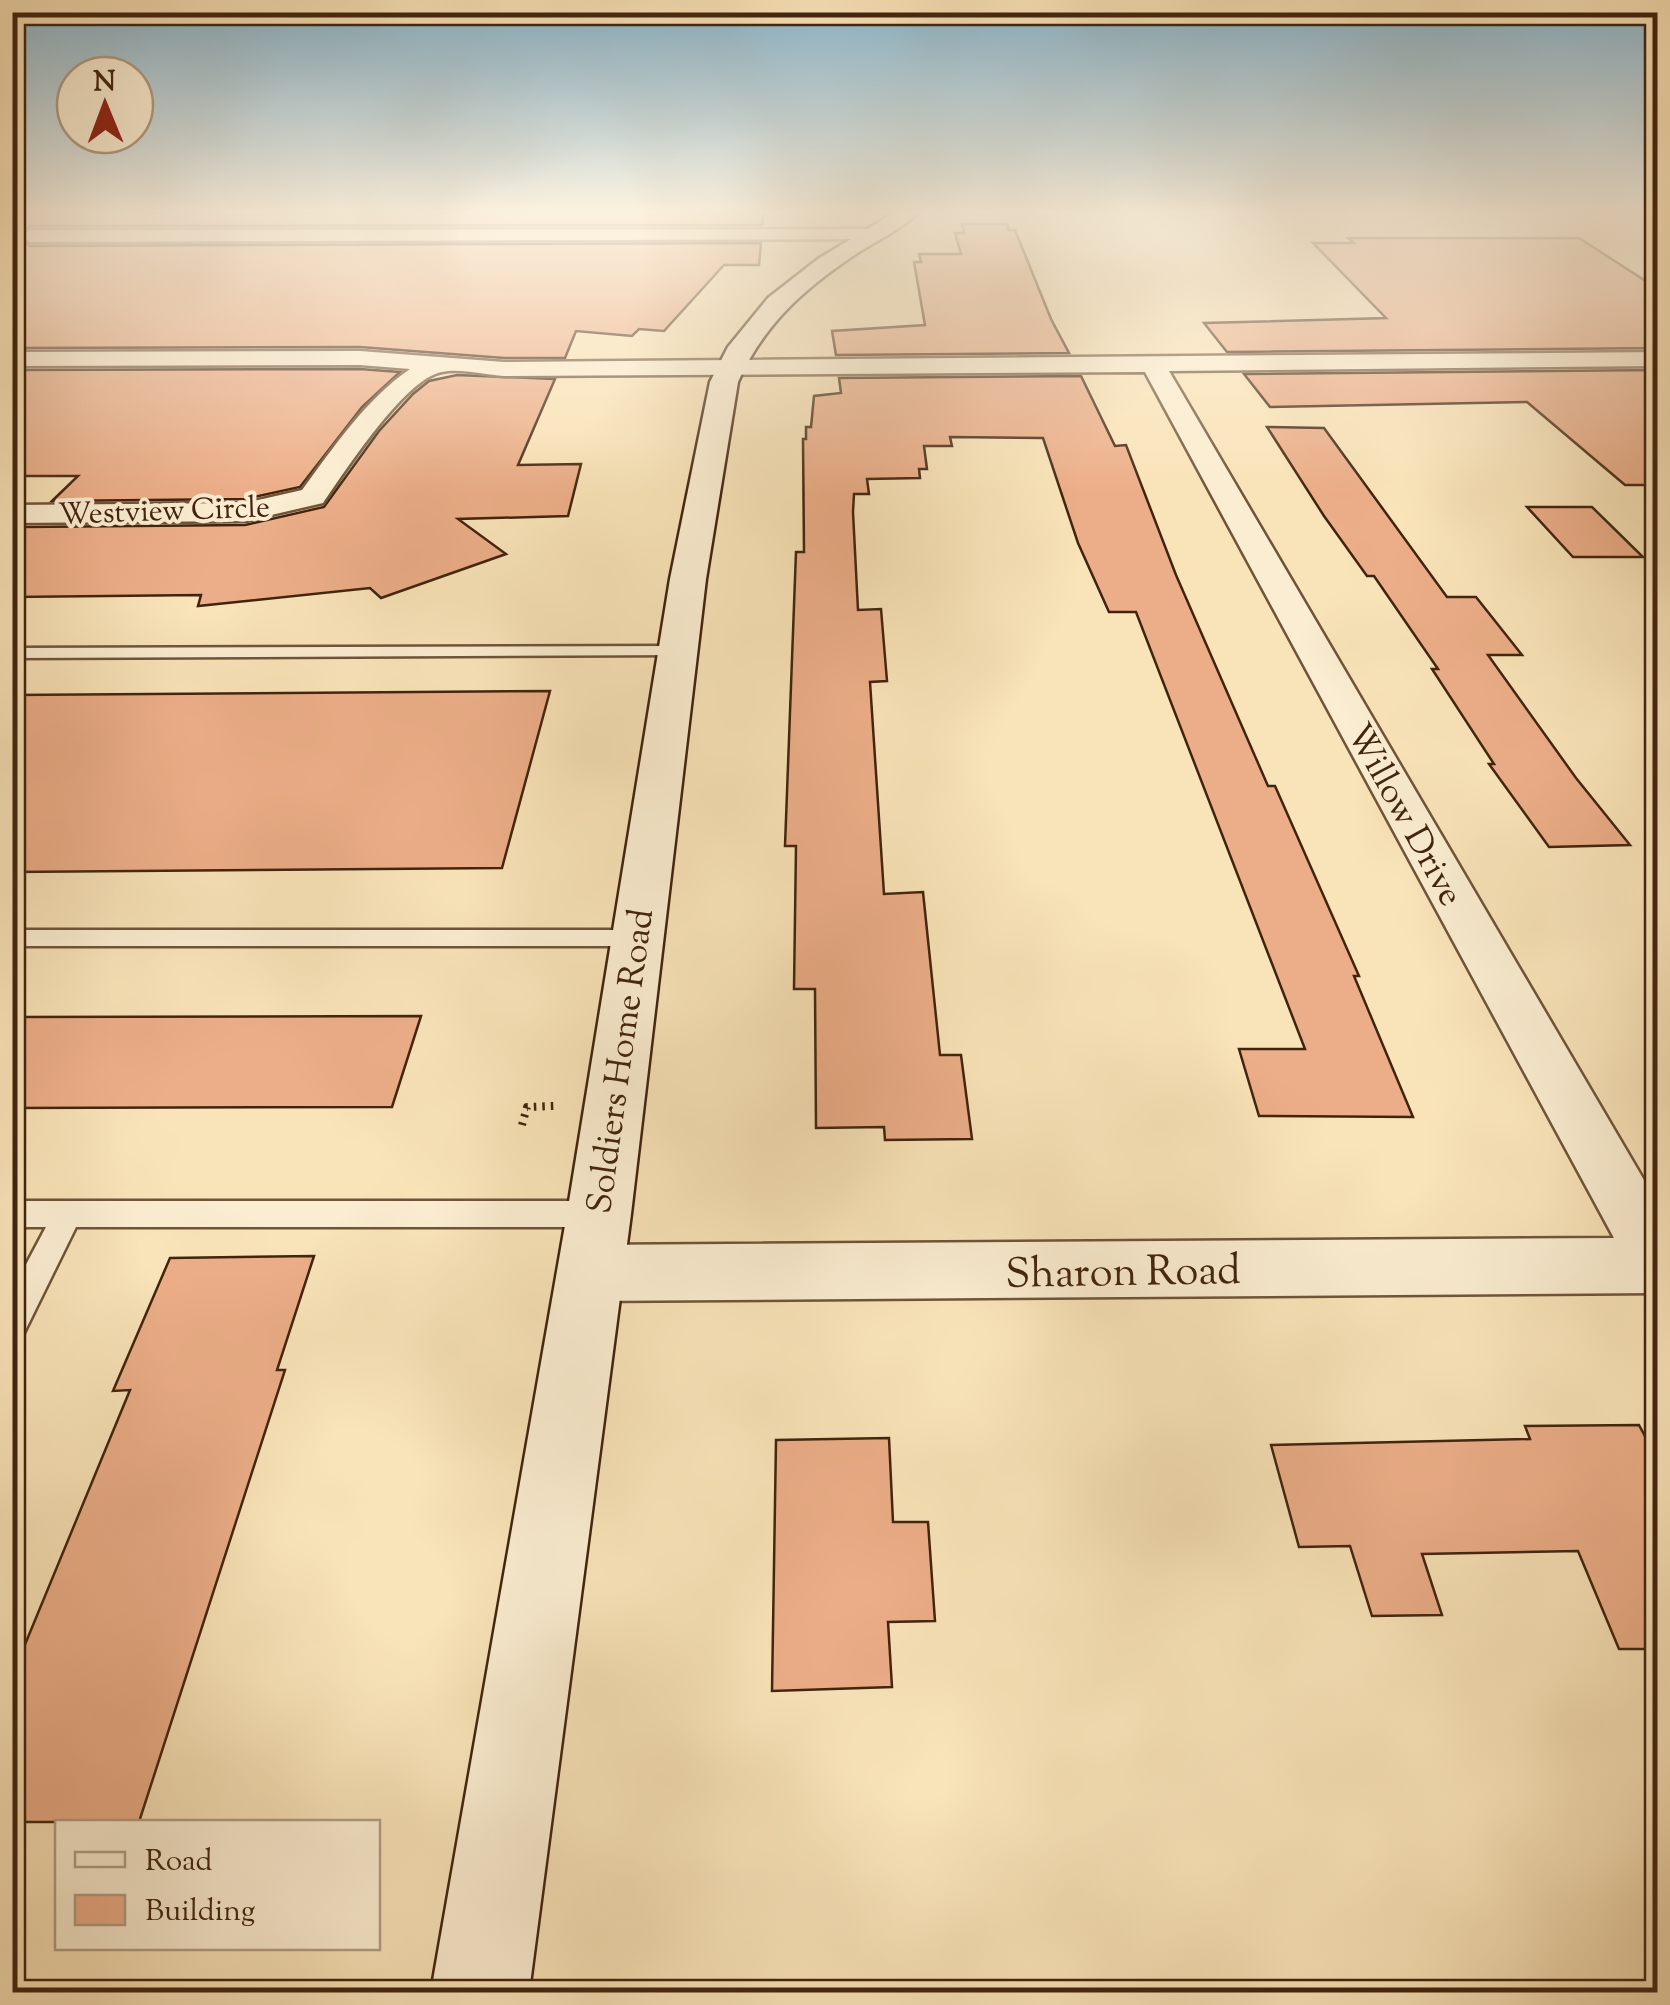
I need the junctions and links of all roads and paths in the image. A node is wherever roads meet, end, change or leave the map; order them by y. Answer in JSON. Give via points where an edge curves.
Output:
{"nodes":[{"id":1,"x":772,"y":307,"type":"edge"},
{"id":2,"x":1658,"y":358,"type":"edge"},
{"id":3,"x":12,"y":359,"type":"edge"},
{"id":4,"x":434,"y":364,"type":"junction"},
{"id":5,"x":1154,"y":366,"type":"junction"},
{"id":6,"x":729,"y":369,"type":"junction"},
{"id":7,"x":12,"y":514,"type":"edge"},
{"id":8,"x":678,"y":651,"type":"junction"},
{"id":9,"x":12,"y":654,"type":"edge"},
{"id":10,"x":12,"y":938,"type":"edge"},
{"id":11,"x":636,"y":938,"type":"junction"},
{"id":12,"x":570,"y":1106,"type":"dead end"},
{"id":13,"x":522,"y":1125,"type":"dead end"},
{"id":14,"x":12,"y":1214,"type":"edge"},
{"id":15,"x":68,"y":1214,"type":"junction"},
{"id":16,"x":594,"y":1244,"type":"junction"},
{"id":17,"x":1658,"y":1263,"type":"edge"},
{"id":18,"x":12,"y":1324,"type":"edge"},
{"id":19,"x":480,"y":1992,"type":"edge"}],
"edges":[{"from":1,"to":6,"type":"street","name":"Soldiers Home Road"},
{"from":2,"to":5,"type":"street"},
{"from":3,"to":4,"type":"street","via":[[360,358]]},
{"from":4,"to":6,"type":"street"},
{"from":4,"to":7,"type":"street","name":"Westview Circle","via":[[398,388],[312,497],[245,512]]},
{"from":5,"to":6,"type":"street"},
{"from":5,"to":17,"type":"street","name":"Willow Drive"},
{"from":6,"to":8,"type":"street","name":"Soldiers Home Road"},
{"from":8,"to":9,"type":"lane"},
{"from":8,"to":11,"type":"street","name":"Soldiers Home Road"},
{"from":10,"to":11,"type":"lane"},
{"from":11,"to":16,"type":"street","name":"Soldiers Home Road"},
{"from":12,"to":13,"type":"path","via":[[527,1107]]},
{"from":14,"to":15,"type":"lane"},
{"from":15,"to":16,"type":"lane"},
{"from":15,"to":18,"type":"lane"},
{"from":16,"to":17,"type":"street","name":"Sharon Road"},
{"from":16,"to":19,"type":"street","name":"Soldiers Home Road"}]}
